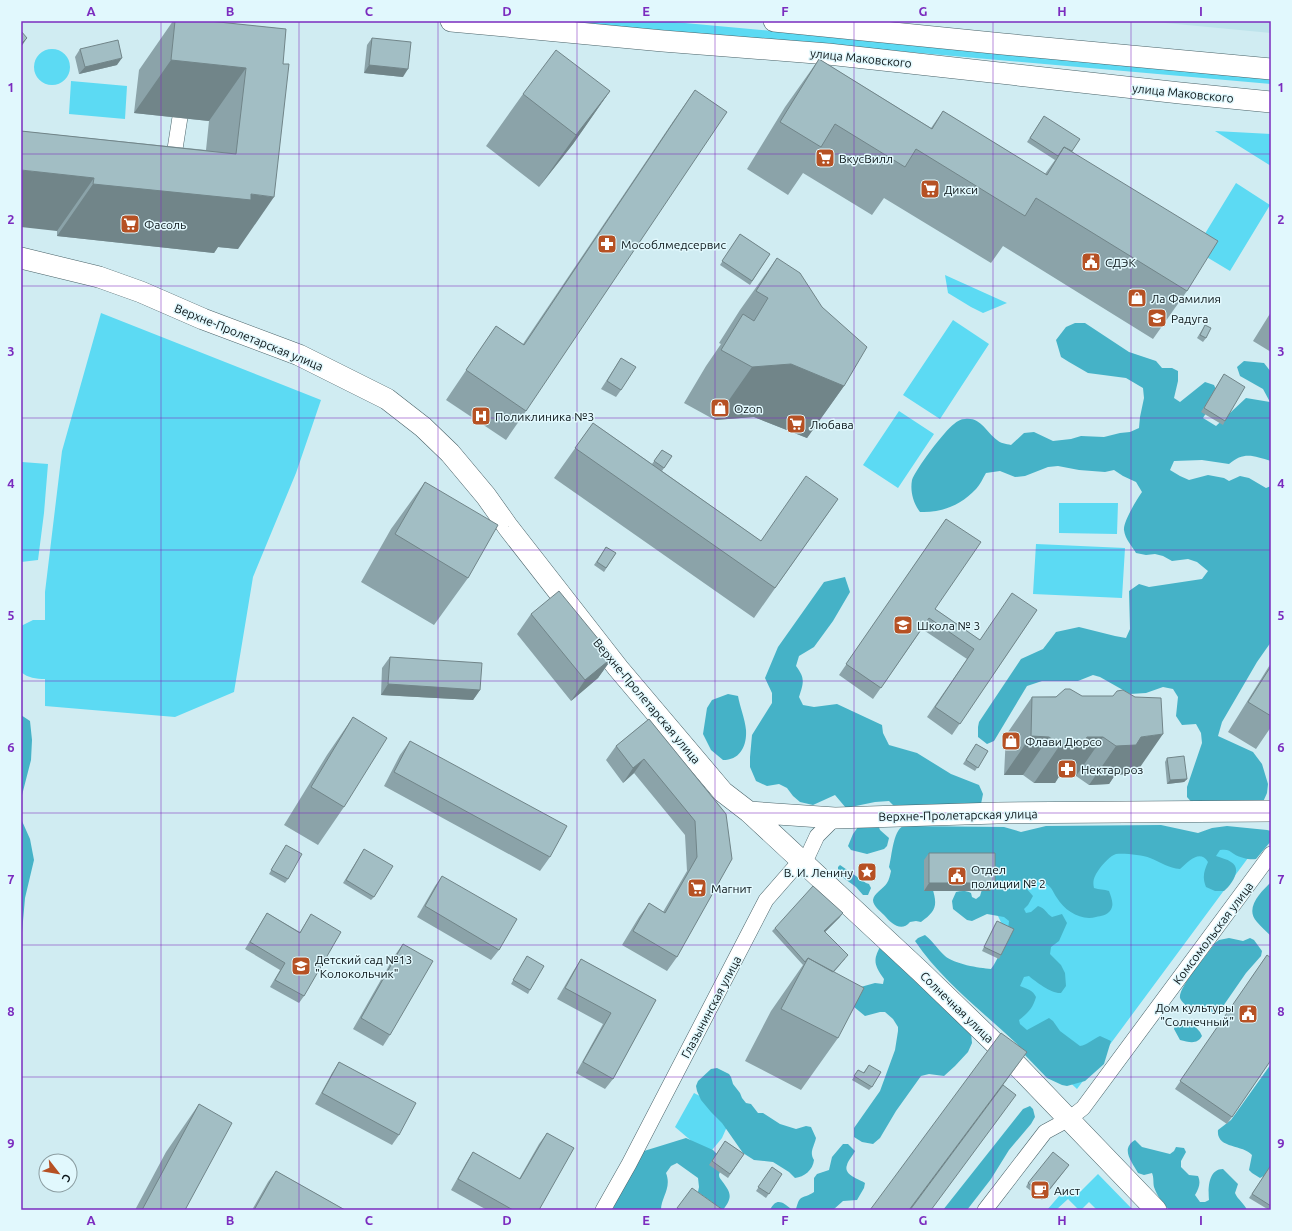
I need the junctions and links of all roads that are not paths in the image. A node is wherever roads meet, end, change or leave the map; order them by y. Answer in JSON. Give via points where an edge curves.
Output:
{"nodes":[{"id":1,"x":451,"y":21,"type":"edge"},
{"id":2,"x":774,"y":21,"type":"edge"},
{"id":3,"x":1271,"y":69,"type":"edge"},
{"id":4,"x":185,"y":86,"type":"edge"},
{"id":5,"x":1271,"y":102,"type":"edge"},
{"id":6,"x":156,"y":171,"type":"edge"},
{"id":7,"x":21,"y":258,"type":"edge"},
{"id":8,"x":1271,"y":811,"type":"edge"},
{"id":9,"x":749,"y":812,"type":"junction"},
{"id":10,"x":835,"y":818,"type":"junction"},
{"id":11,"x":1271,"y":854,"type":"edge"},
{"id":12,"x":804,"y":864,"type":"junction"},
{"id":13,"x":1069,"y":1120,"type":"junction"},
{"id":14,"x":603,"y":1210,"type":"edge"},
{"id":15,"x":985,"y":1210,"type":"edge"},
{"id":16,"x":1156,"y":1210,"type":"edge"}],
"edges":[{"from":1,"to":5,"type":"street","name":"улица Маковского","via":[[828,54]]},
{"from":2,"to":3,"type":"street"},
{"from":4,"to":6,"type":"street","via":[[175,149]]},
{"from":7,"to":9,"type":"street","name":"Верхне-Пролетарская улица","via":[[99,277],[299,355],[386,399],[423,427],[450,453],[486,496],[618,668],[723,792]]},
{"from":8,"to":10,"type":"street","name":"Верхне-Пролетарская улица","via":[[998,813]]},
{"from":9,"to":10,"type":"street","name":"Верхне-Пролетарская улица"},
{"from":9,"to":12,"type":"street","name":"Солнечная улица"},
{"from":10,"to":12,"type":"street","via":[[817,836]]},
{"from":11,"to":13,"type":"street","name":"Комсомольская улица","via":[[1092,1097]]},
{"from":12,"to":13,"type":"street","name":"Солнечная улица","via":[[1001,1049]]},
{"from":12,"to":14,"type":"street","name":"Глазынинская улица","via":[[794,868],[766,900]]},
{"from":13,"to":15,"type":"street","name":"Комсомольская улица","via":[[1045,1132]]},
{"from":13,"to":16,"type":"street","name":"Солнечная улица"}]}
